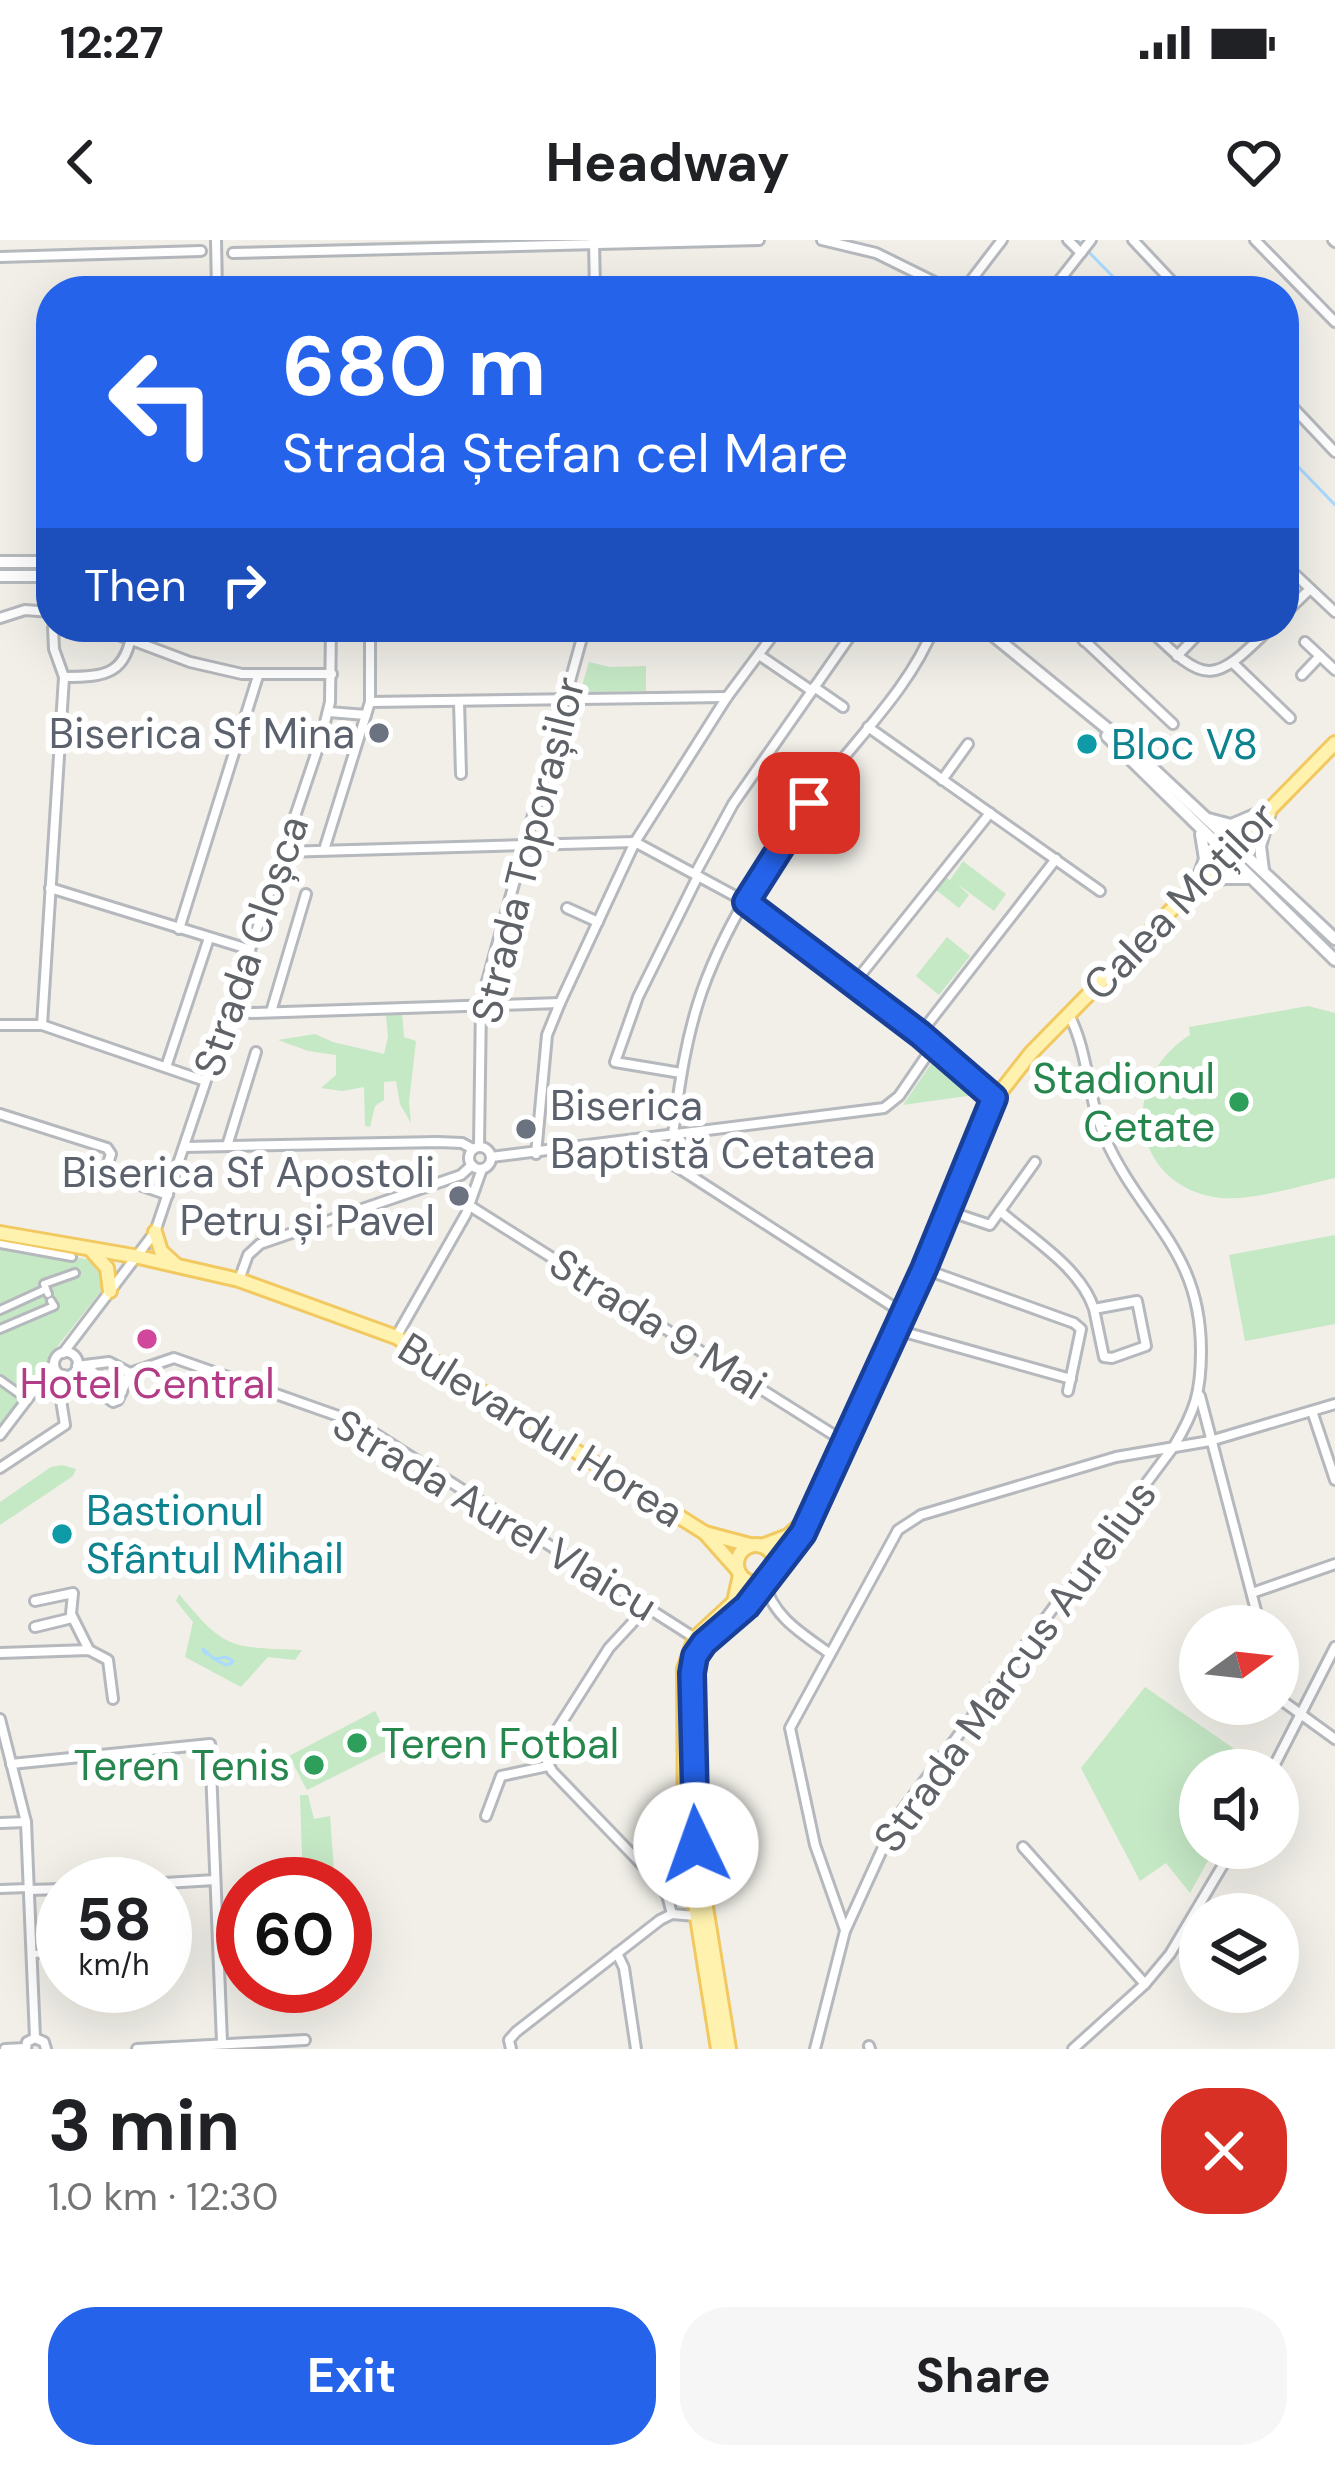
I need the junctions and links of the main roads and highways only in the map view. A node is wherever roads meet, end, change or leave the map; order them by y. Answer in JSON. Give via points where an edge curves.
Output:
{"nodes":[{"id":1,"x":0,"y":562,"type":"edge"},
{"id":2,"x":36,"y":562,"type":"edge"},
{"id":3,"x":0,"y":576,"type":"edge"},
{"id":4,"x":36,"y":576,"type":"edge"},
{"id":5,"x":1006,"y":642,"type":"edge"},
{"id":6,"x":1335,"y":742,"type":"edge"},
{"id":7,"x":1272,"y":806,"type":"junction"},
{"id":8,"x":1202,"y":822,"type":"junction"},
{"id":9,"x":1230,"y":849,"type":"junction"},
{"id":10,"x":1258,"y":876,"type":"junction"},
{"id":11,"x":1194,"y":888,"type":"junction"},
{"id":12,"x":1335,"y":939,"type":"edge"},
{"id":13,"x":1335,"y":960,"type":"edge"},
{"id":14,"x":155,"y":1232,"type":"road end"},
{"id":15,"x":0,"y":1233,"type":"edge"},
{"id":16,"x":90,"y":1249,"type":"junction"},
{"id":17,"x":176,"y":1264,"type":"junction"},
{"id":18,"x":110,"y":1291,"type":"road end"},
{"id":19,"x":810,"y":1514,"type":"junction"},
{"id":20,"x":706,"y":1533,"type":"junction"},
{"id":21,"x":756,"y":1545,"type":"junction"},
{"id":22,"x":775,"y":1568,"type":"junction"},
{"id":23,"x":738,"y":1572,"type":"junction"},
{"id":24,"x":763,"y":1582,"type":"junction"},
{"id":25,"x":699,"y":1640,"type":"junction"},
{"id":26,"x":718,"y":2049,"type":"edge"},
{"id":27,"x":729,"y":2049,"type":"edge"}],
"edges":[{"from":1,"to":2,"type":"main road"},
{"from":3,"to":4,"type":"main road"},
{"from":5,"to":8,"type":"main road"},
{"from":6,"to":7,"type":"main road","name":"Calea Moților"},
{"from":7,"to":8,"type":"main road","via":[[1231,824]]},
{"from":7,"to":9,"type":"main road","name":"Calea Moților"},
{"from":7,"to":10,"type":"main road"},
{"from":8,"to":9,"type":"main road"},
{"from":8,"to":11,"type":"main road","via":[[1205,860]]},
{"from":9,"to":10,"type":"main road"},
{"from":9,"to":11,"type":"main road","name":"Calea Moților"},
{"from":10,"to":11,"type":"main road"},
{"from":10,"to":12,"type":"main road"},
{"from":10,"to":13,"type":"main road"},
{"from":11,"to":19,"type":"main road","name":"Calea Moților","via":[[994,1098]]},
{"from":14,"to":17,"type":"main road"},
{"from":15,"to":16,"type":"main road","name":"Bulevardul Horea"},
{"from":16,"to":17,"type":"main road","name":"Bulevardul Horea"},
{"from":16,"to":18,"type":"main road","via":[[106,1268]]},
{"from":17,"to":20,"type":"main road","name":"Bulevardul Horea","via":[[396,1337]]},
{"from":19,"to":21,"type":"main road","name":"Calea Moților","via":[[788,1537]]},
{"from":19,"to":22,"type":"main road","name":"Calea Moților"},
{"from":20,"to":21,"type":"main road"},
{"from":20,"to":23,"type":"main road"},
{"from":21,"to":22,"type":"main road","via":[[772,1553]]},
{"from":21,"to":23,"type":"main road","name":"Calea Moților","via":[[737,1557]]},
{"from":22,"to":24,"type":"main road","name":"Calea Moților"},
{"from":23,"to":24,"type":"main road"},
{"from":23,"to":25,"type":"main road","name":"Calea Moților","via":[[734,1602]]},
{"from":24,"to":25,"type":"main road","name":"Calea Moților","via":[[743,1611]]},
{"from":25,"to":26,"type":"main road","via":[[684,1670],[685,1842]]},
{"from":25,"to":27,"type":"main road","via":[[693,1817]]}]}
